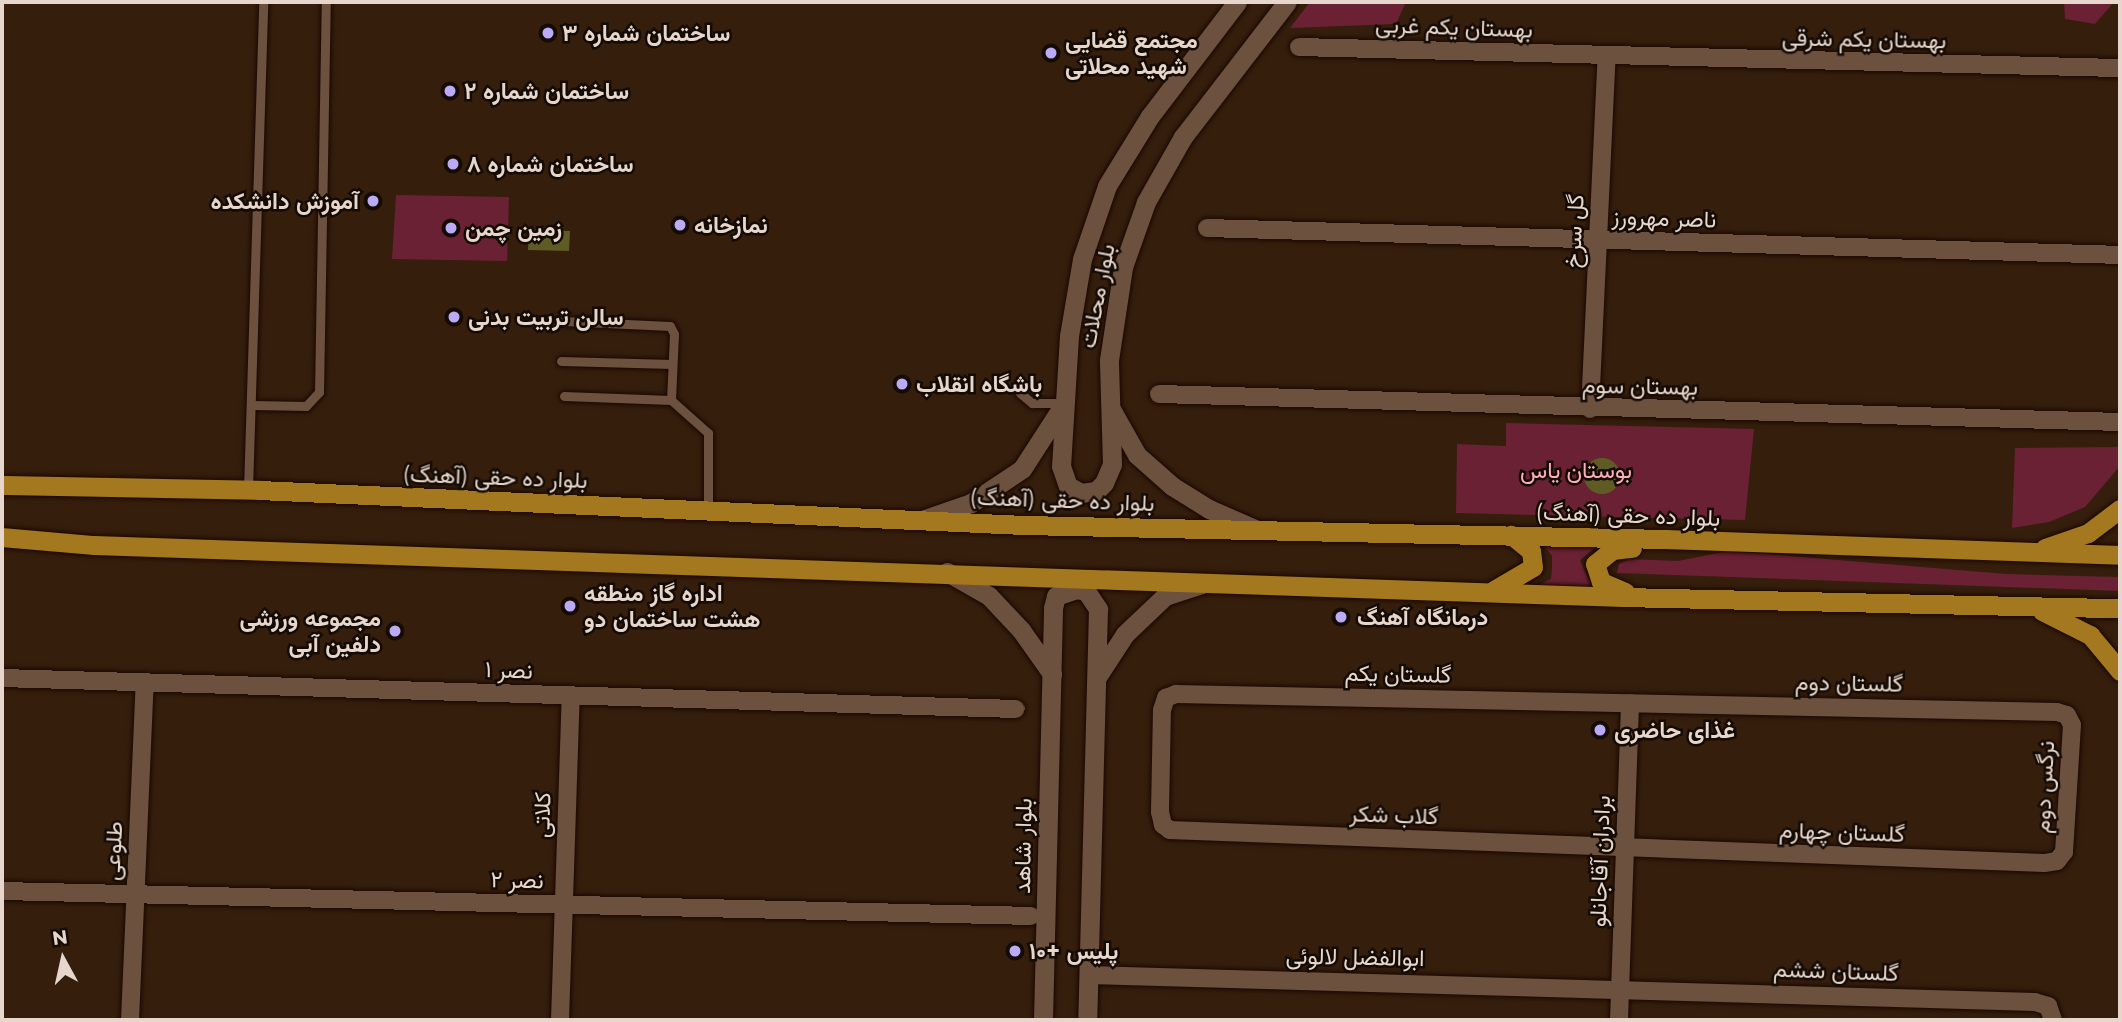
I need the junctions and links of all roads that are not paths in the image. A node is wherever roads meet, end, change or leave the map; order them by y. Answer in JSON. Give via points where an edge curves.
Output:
{"nodes":[{"id":1,"x":263,"y":2,"type":"edge"},
{"id":2,"x":326,"y":2,"type":"edge"},
{"id":3,"x":1237,"y":2,"type":"edge"},
{"id":4,"x":1287,"y":2,"type":"edge"},
{"id":5,"x":1300,"y":47,"type":"dead end"},
{"id":6,"x":1607,"y":55,"type":"junction"},
{"id":7,"x":2120,"y":68,"type":"edge"},
{"id":8,"x":1207,"y":228,"type":"dead end"},
{"id":9,"x":1598,"y":241,"type":"junction"},
{"id":10,"x":2120,"y":255,"type":"edge"},
{"id":11,"x":563,"y":321,"type":"dead end"},
{"id":12,"x":561,"y":360,"type":"dead end"},
{"id":13,"x":672,"y":364,"type":"junction"},
{"id":14,"x":1020,"y":393,"type":"dead end"},
{"id":15,"x":1159,"y":394,"type":"dead end"},
{"id":16,"x":564,"y":396,"type":"dead end"},
{"id":17,"x":671,"y":400,"type":"junction"},
{"id":18,"x":1064,"y":403,"type":"junction"},
{"id":19,"x":253,"y":405,"type":"junction"},
{"id":20,"x":1109,"y":405,"type":"junction"},
{"id":21,"x":1590,"y":409,"type":"junction"},
{"id":22,"x":2120,"y":422,"type":"edge"},
{"id":23,"x":2,"y":485,"type":"edge"},
{"id":24,"x":248,"y":489,"type":"junction"},
{"id":25,"x":2120,"y":509,"type":"edge"},
{"id":26,"x":708,"y":510,"type":"junction"},
{"id":27,"x":922,"y":520,"type":"junction"},
{"id":28,"x":1256,"y":530,"type":"junction"},
{"id":29,"x":1511,"y":536,"type":"junction"},
{"id":30,"x":2,"y":537,"type":"edge"},
{"id":31,"x":1700,"y":542,"type":"junction"},
{"id":32,"x":1998,"y":553,"type":"junction"},
{"id":33,"x":2120,"y":555,"type":"edge"},
{"id":34,"x":946,"y":572,"type":"junction"},
{"id":35,"x":1212,"y":581,"type":"junction"},
{"id":36,"x":1493,"y":590,"type":"junction"},
{"id":37,"x":1639,"y":597,"type":"junction"},
{"id":38,"x":2021,"y":606,"type":"junction"},
{"id":39,"x":2120,"y":608,"type":"edge"},
{"id":40,"x":2120,"y":671,"type":"edge"},
{"id":41,"x":1052,"y":674,"type":"junction"},
{"id":42,"x":2,"y":678,"type":"edge"},
{"id":43,"x":1097,"y":678,"type":"junction"},
{"id":44,"x":145,"y":683,"type":"junction"},
{"id":45,"x":571,"y":696,"type":"junction"},
{"id":46,"x":1630,"y":703,"type":"junction"},
{"id":47,"x":1016,"y":709,"type":"dead end"},
{"id":48,"x":2067,"y":715,"type":"joint"},
{"id":49,"x":1163,"y":825,"type":"joint"},
{"id":50,"x":1625,"y":849,"type":"junction"},
{"id":51,"x":2057,"y":861,"type":"joint"},
{"id":52,"x":2,"y":891,"type":"edge"},
{"id":53,"x":135,"y":896,"type":"junction"},
{"id":54,"x":564,"y":906,"type":"junction"},
{"id":55,"x":1031,"y":916,"type":"dead end"},
{"id":56,"x":1088,"y":975,"type":"junction"},
{"id":57,"x":1620,"y":988,"type":"junction"},
{"id":58,"x":2051,"y":1013,"type":"edge"},
{"id":59,"x":130,"y":1020,"type":"edge"},
{"id":60,"x":560,"y":1020,"type":"edge"},
{"id":61,"x":1044,"y":1020,"type":"edge"},
{"id":62,"x":1087,"y":1020,"type":"edge"},
{"id":63,"x":1619,"y":1020,"type":"edge"}],
"edges":[{"from":1,"to":19,"type":"lane"},
{"from":2,"to":19,"type":"lane","via":[[319,392],[306,406]]},
{"from":3,"to":18,"type":"main road","name":"بلوار محلات","via":[[1150,116],[1107,186],[1082,259]]},
{"from":4,"to":20,"type":"main road","name":"بلوار محلات","via":[[1183,137],[1146,202],[1124,267],[1109,360]]},
{"from":5,"to":6,"type":"street","name":"بهستان یکم غربی"},
{"from":6,"to":7,"type":"street","name":"بهستان یکم شرقی"},
{"from":6,"to":9,"type":"street","name":"گل سرخ"},
{"from":8,"to":9,"type":"street","name":"ناصر مهرورز"},
{"from":9,"to":10,"type":"street","name":"ناصر مهرورز"},
{"from":9,"to":21,"type":"street","name":"گل سرخ"},
{"from":11,"to":13,"type":"lane","via":[[666,324],[674,334]]},
{"from":12,"to":13,"type":"lane"},
{"from":13,"to":17,"type":"lane"},
{"from":14,"to":18,"type":"lane","via":[[1032,403]]},
{"from":15,"to":21,"type":"street","name":"بهستان سوم"},
{"from":16,"to":17,"type":"lane"},
{"from":17,"to":26,"type":"lane","via":[[708,433]]},
{"from":18,"to":20,"type":"main road","via":[[1061,475],[1082,493],[1096,491],[1112,464]]},
{"from":18,"to":27,"type":"main road","name":"بلوار محلات","via":[[1022,469],[971,503]]},
{"from":19,"to":24,"type":"lane"},
{"from":20,"to":28,"type":"main road","name":"بلوار محلات","via":[[1137,455],[1172,486]]},
{"from":21,"to":22,"type":"street","name":"بهستان سوم"},
{"from":23,"to":24,"type":"main road","name":"بلوار ده حقی (آهنگ)"},
{"from":24,"to":26,"type":"main road","name":"بلوار ده حقی (آهنگ)"},
{"from":25,"to":32,"type":"main road","via":[[2088,533],[2052,547]]},
{"from":26,"to":27,"type":"main road","name":"بلوار ده حقی (آهنگ)"},
{"from":27,"to":28,"type":"main road","name":"بلوار ده حقی (آهنگ)"},
{"from":28,"to":29,"type":"main road","name":"بلوار ده حقی (آهنگ)"},
{"from":29,"to":31,"type":"main road","name":"بلوار ده حقی (آهنگ)"},
{"from":29,"to":36,"type":"main road","via":[[1531,551],[1533,567]]},
{"from":30,"to":34,"type":"main road","via":[[107,545]]},
{"from":31,"to":32,"type":"main road","name":"بلوار ده حقی (آهنگ)"},
{"from":31,"to":37,"type":"main road","via":[[1612,550],[1601,555],[1595,564],[1601,582]]},
{"from":32,"to":33,"type":"main road","name":"بلوار ده حقی (آهنگ)"},
{"from":34,"to":35,"type":"main road"},
{"from":34,"to":41,"type":"main road","via":[[989,596],[1021,629]]},
{"from":35,"to":36,"type":"main road"},
{"from":35,"to":43,"type":"main road","via":[[1164,596],[1125,634]]},
{"from":36,"to":37,"type":"main road"},
{"from":37,"to":38,"type":"main road"},
{"from":38,"to":39,"type":"main road"},
{"from":38,"to":40,"type":"main road","via":[[2058,616],[2090,635]]},
{"from":41,"to":43,"type":"main road","name":"بلوار شاهد","via":[[1056,596],[1076,589],[1086,591],[1098,609]]},
{"from":41,"to":61,"type":"main road","name":"بلوار شاهد"},
{"from":42,"to":44,"type":"street","name":"نصر ۱"},
{"from":43,"to":56,"type":"main road"},
{"from":44,"to":45,"type":"street","name":"نصر ۱"},
{"from":44,"to":53,"type":"street","name":"طلوعی"},
{"from":45,"to":47,"type":"street","name":"نصر ۱"},
{"from":45,"to":54,"type":"street","name":"کلاتی"},
{"from":46,"to":48,"type":"street","name":"گلستان دوم"},
{"from":46,"to":49,"type":"street","name":"گلستان یکم","via":[[1176,694],[1167,698],[1162,710]]},
{"from":46,"to":50,"type":"street","name":"برادران آقاجانلو"},
{"from":48,"to":51,"type":"street","name":"نرگس دوم","via":[[2072,725],[2064,852]]},
{"from":49,"to":50,"type":"street","name":"گلاب شکر","via":[[1171,830]]},
{"from":50,"to":51,"type":"street","name":"گلستان چهارم"},
{"from":50,"to":57,"type":"street","name":"برادران آقاجانلو"},
{"from":52,"to":53,"type":"street","name":"نصر ۲"},
{"from":53,"to":54,"type":"street","name":"نصر ۲"},
{"from":53,"to":59,"type":"street","name":"طلوعی"},
{"from":54,"to":55,"type":"street","name":"نصر ۲"},
{"from":54,"to":60,"type":"street","name":"کلاتی"},
{"from":56,"to":57,"type":"street","name":"ابوالفضل لالوئی"},
{"from":56,"to":62,"type":"main road"},
{"from":57,"to":58,"type":"street","name":"گلستان ششم","via":[[2035,1002]]},
{"from":57,"to":63,"type":"street","name":"برادران آقاجانلو"}]}
